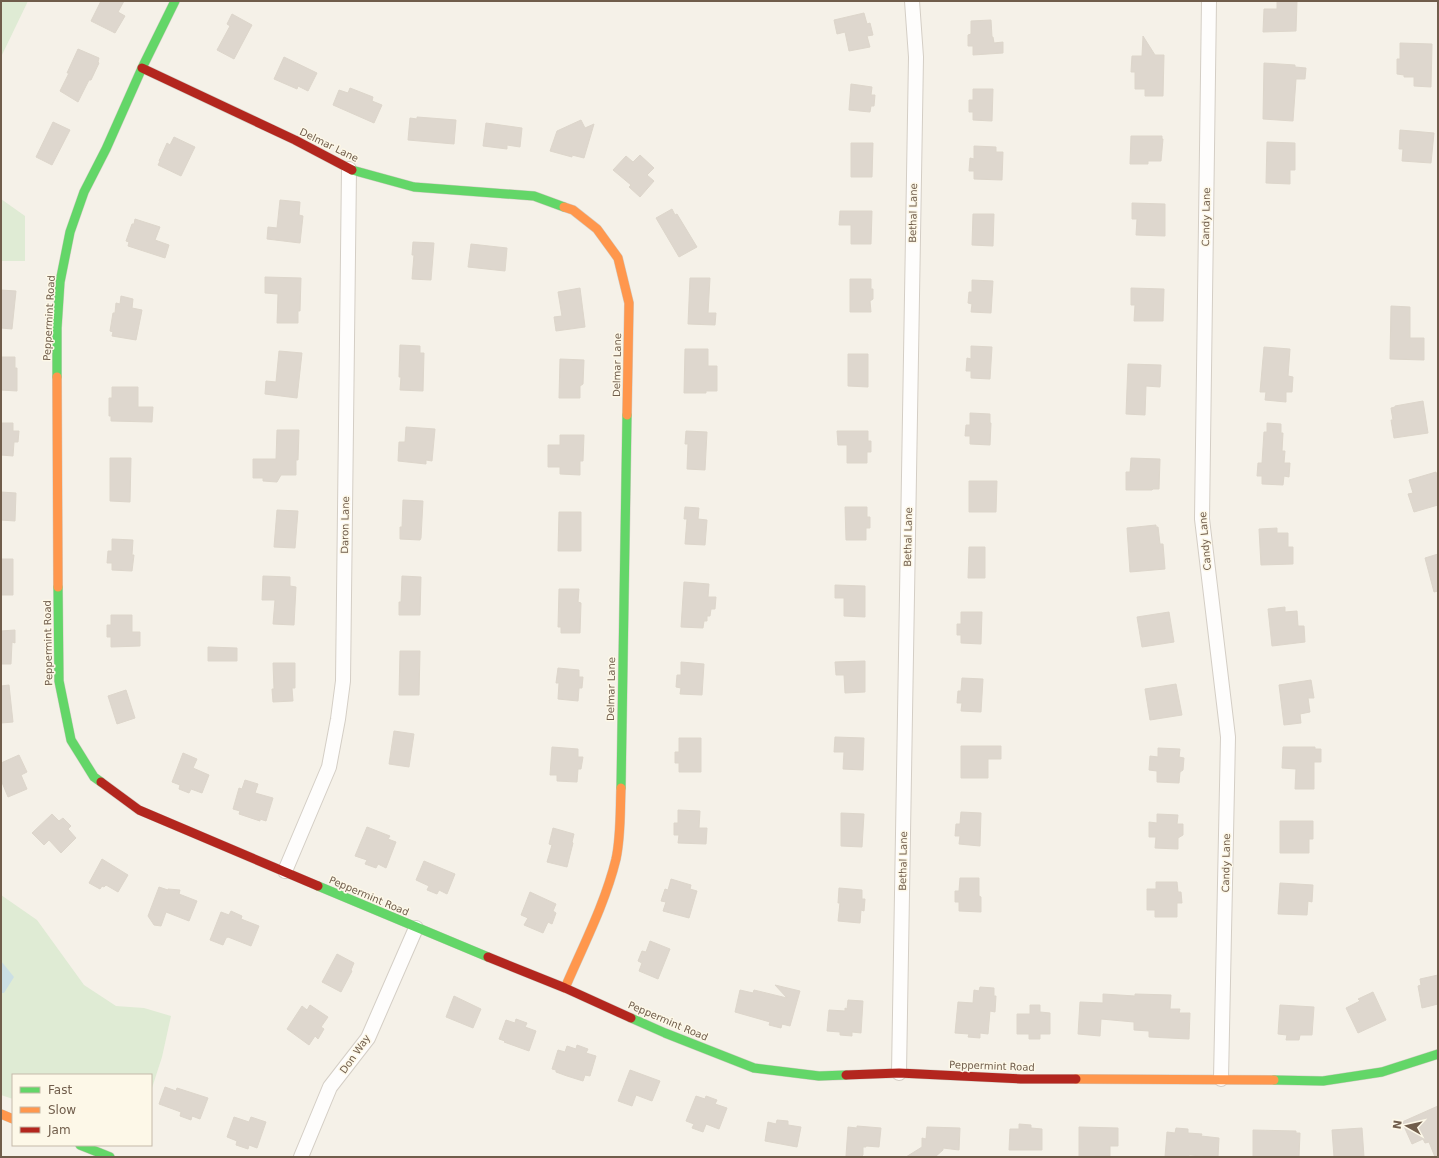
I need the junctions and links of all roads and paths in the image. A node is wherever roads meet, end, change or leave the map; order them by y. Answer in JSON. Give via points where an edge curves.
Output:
{"nodes":[{"id":1,"x":175,"y":1,"type":"edge"},
{"id":2,"x":912,"y":1,"type":"edge"},
{"id":3,"x":1209,"y":1,"type":"edge"},
{"id":4,"x":142,"y":68,"type":"junction"},
{"id":5,"x":349,"y":169,"type":"junction"},
{"id":6,"x":285,"y":871,"type":"junction"},
{"id":7,"x":416,"y":928,"type":"junction"},
{"id":8,"x":564,"y":988,"type":"junction"},
{"id":9,"x":1438,"y":1054,"type":"edge"},
{"id":10,"x":899,"y":1073,"type":"junction"},
{"id":11,"x":1221,"y":1079,"type":"junction"},
{"id":12,"x":1,"y":1114,"type":"edge"},
{"id":13,"x":12,"y":1119,"type":"edge"},
{"id":14,"x":82,"y":1146,"type":"edge"},
{"id":15,"x":110,"y":1157,"type":"edge"},
{"id":16,"x":301,"y":1157,"type":"edge"}],
"edges":[{"from":1,"to":4,"type":"street","name":"Peppermint Road"},
{"from":2,"to":10,"type":"street","name":"Bethal Lane","via":[[916,57]]},
{"from":3,"to":11,"type":"street","name":"Candy Lane","via":[[1202,520],[1228,737]]},
{"from":4,"to":5,"type":"street","name":"Delmar Lane","via":[[295,140]]},
{"from":4,"to":6,"type":"street","name":"Peppermint Road","via":[[84,192],[70,232],[60,282],[57,328],[58,681],[71,740],[94,777],[139,810]]},
{"from":5,"to":6,"type":"street","name":"Daron Lane","via":[[343,682],[329,767]]},
{"from":5,"to":8,"type":"street","name":"Delmar Lane","via":[[414,187],[534,196],[573,210],[597,229],[618,258],[629,302],[620,820],[616,858],[603,901]]},
{"from":6,"to":7,"type":"street","name":"Peppermint Road"},
{"from":7,"to":8,"type":"street","name":"Peppermint Road"},
{"from":7,"to":16,"type":"street","name":"Don Way","via":[[368,1038],[330,1087]]},
{"from":8,"to":10,"type":"street","name":"Peppermint Road","via":[[665,1033],[754,1068],[819,1076]]},
{"from":9,"to":11,"type":"street","name":"Peppermint Road","via":[[1382,1072],[1323,1081]]},
{"from":10,"to":11,"type":"street","name":"Peppermint Road","via":[[1021,1079]]},
{"from":12,"to":13,"type":"street"},
{"from":14,"to":15,"type":"street"}]}
